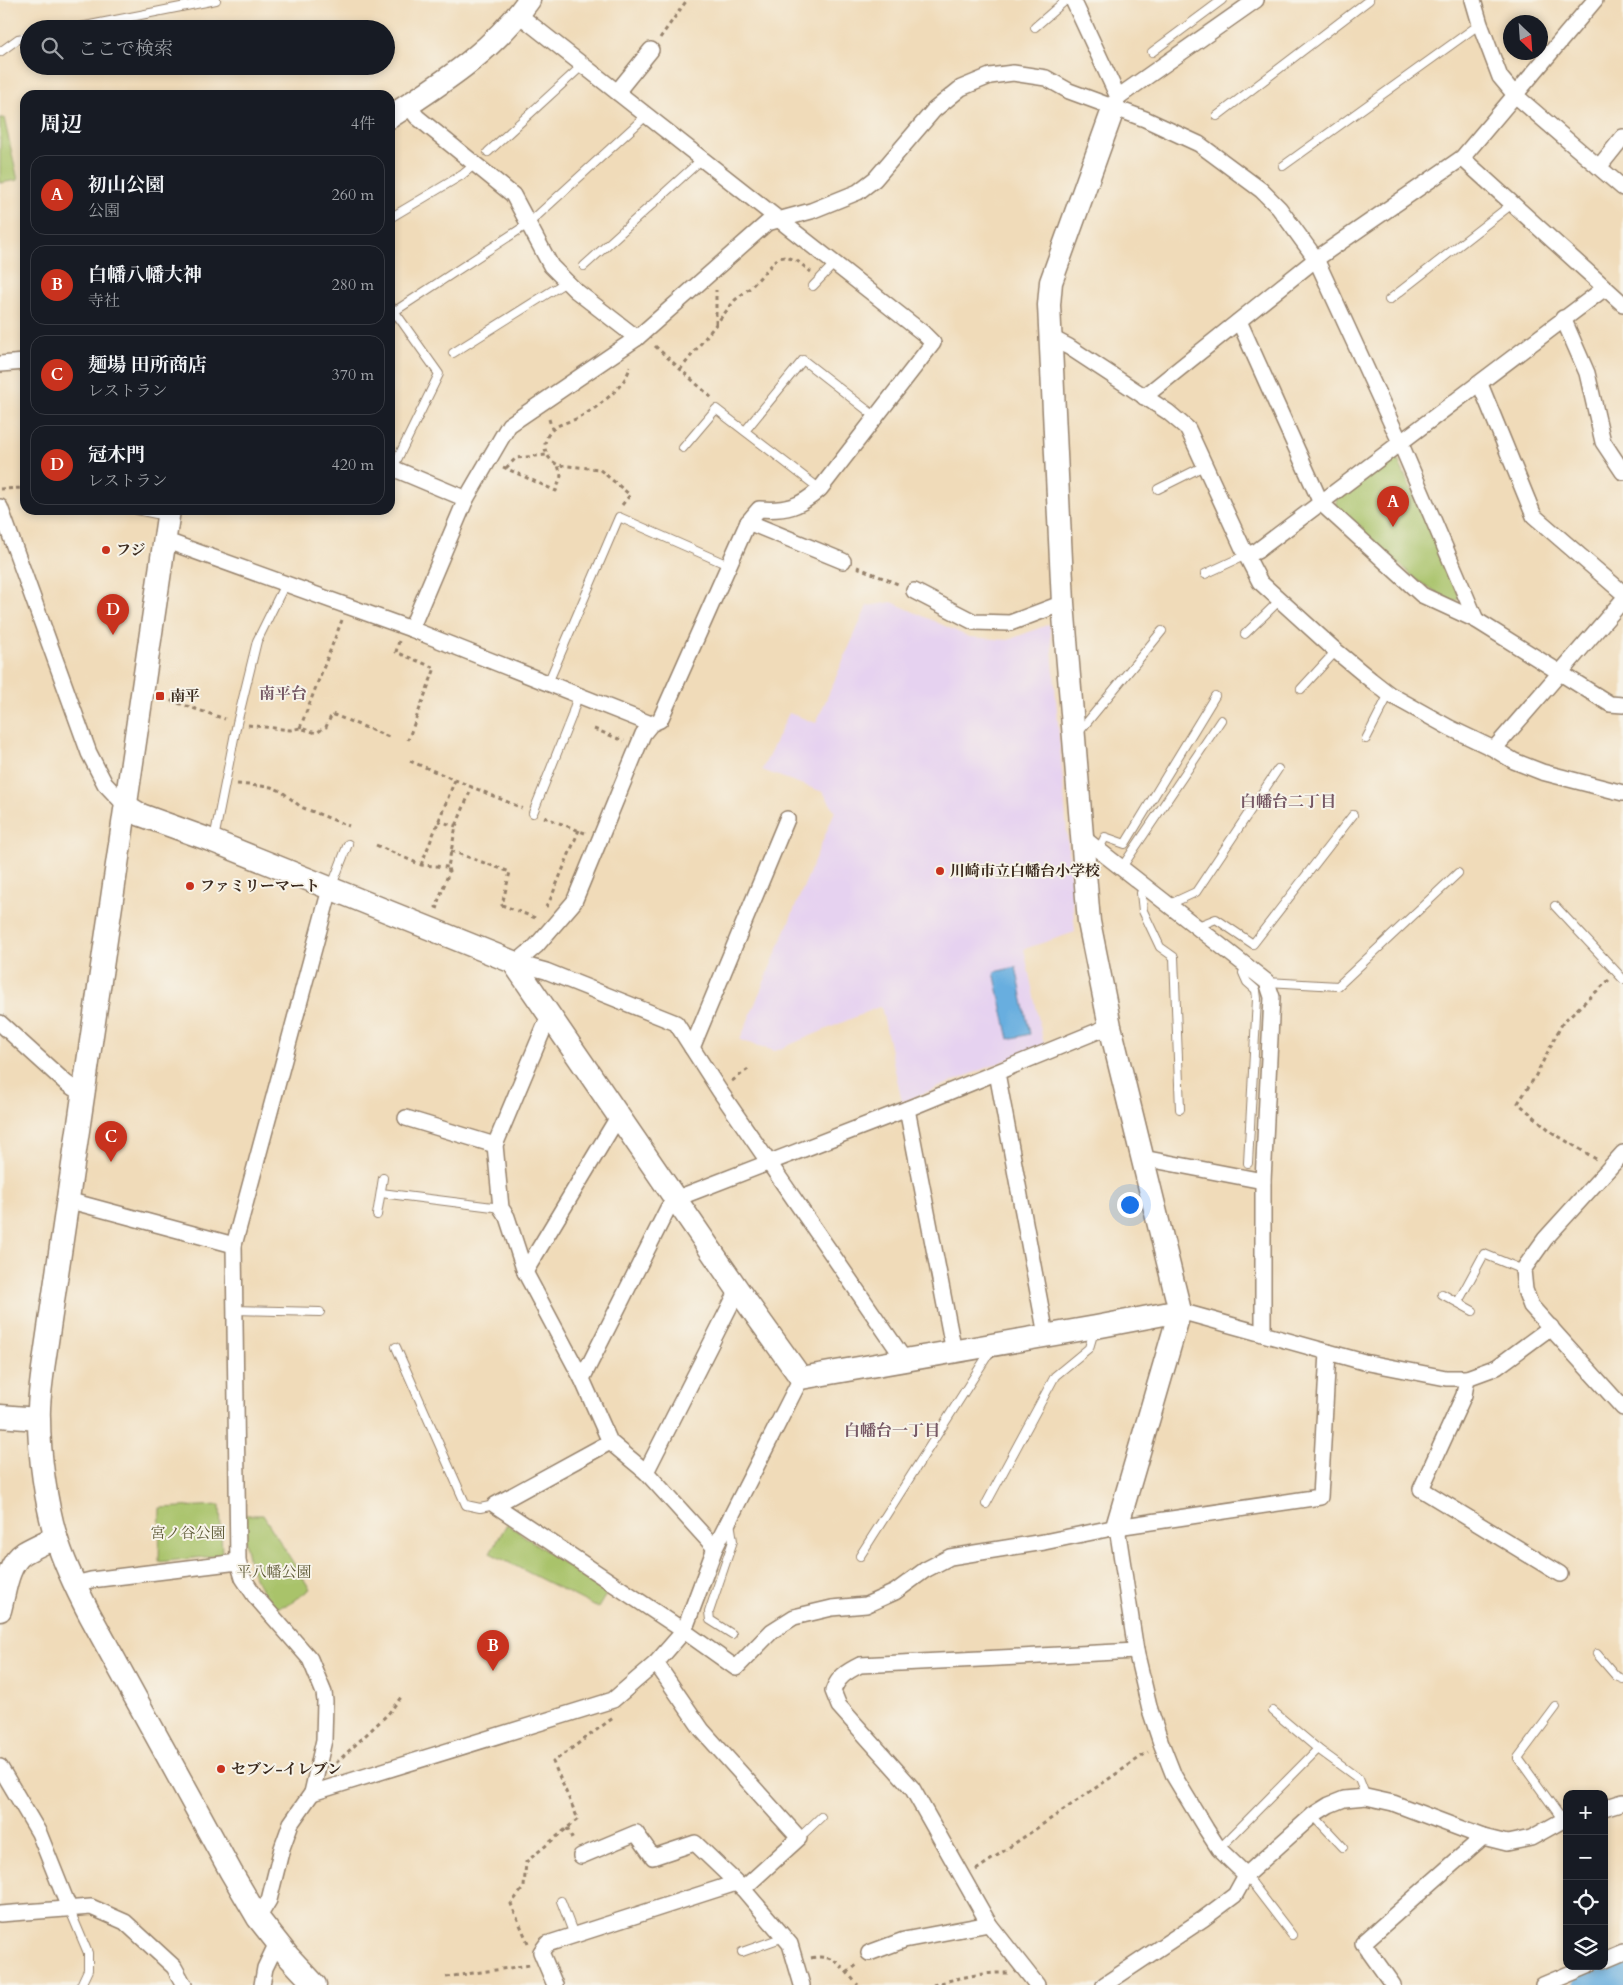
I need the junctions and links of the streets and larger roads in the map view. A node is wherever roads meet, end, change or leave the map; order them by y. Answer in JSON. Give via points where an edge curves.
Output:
{"nodes":[{"id":1,"x":1073,"y":0,"type":"edge"},
{"id":2,"x":1256,"y":0,"type":"edge"},
{"id":3,"x":1473,"y":0,"type":"edge"},
{"id":4,"x":1595,"y":0,"type":"edge"},
{"id":5,"x":524,"y":7,"type":"edge"},
{"id":6,"x":651,"y":50,"type":"road end"},
{"id":7,"x":617,"y":92,"type":"junction"},
{"id":8,"x":1515,"y":95,"type":"junction"},
{"id":9,"x":1116,"y":102,"type":"junction"},
{"id":10,"x":399,"y":111,"type":"edge"},
{"id":11,"x":1623,"y":137,"type":"edge"},
{"id":12,"x":1462,"y":158,"type":"junction"},
{"id":13,"x":1599,"y":167,"type":"junction"},
{"id":14,"x":1623,"y":188,"type":"edge"},
{"id":15,"x":780,"y":220,"type":"junction"},
{"id":16,"x":1316,"y":259,"type":"junction"},
{"id":17,"x":1605,"y":288,"type":"junction"},
{"id":18,"x":1623,"y":304,"type":"edge"},
{"id":19,"x":1563,"y":318,"type":"junction"},
{"id":20,"x":1239,"y":321,"type":"junction"},
{"id":21,"x":1050,"y":337,"type":"junction"},
{"id":22,"x":637,"y":338,"type":"junction"},
{"id":23,"x":20,"y":362,"type":"edge"},
{"id":24,"x":0,"y":364,"type":"edge"},
{"id":25,"x":1480,"y":384,"type":"junction"},
{"id":26,"x":1144,"y":397,"type":"junction"},
{"id":27,"x":1400,"y":442,"type":"junction"},
{"id":28,"x":395,"y":469,"type":"edge"},
{"id":29,"x":1623,"y":472,"type":"edge"},
{"id":30,"x":466,"y":499,"type":"junction"},
{"id":31,"x":1321,"y":503,"type":"junction"},
{"id":32,"x":0,"y":507,"type":"edge"},
{"id":33,"x":168,"y":515,"type":"edge"},
{"id":34,"x":748,"y":522,"type":"junction"},
{"id":35,"x":164,"y":540,"type":"junction"},
{"id":36,"x":1246,"y":555,"type":"junction"},
{"id":37,"x":844,"y":561,"type":"road end"},
{"id":38,"x":914,"y":591,"type":"road end"},
{"id":39,"x":1623,"y":593,"type":"edge"},
{"id":40,"x":1623,"y":600,"type":"edge"},
{"id":41,"x":1063,"y":603,"type":"junction"},
{"id":42,"x":1476,"y":620,"type":"junction"},
{"id":43,"x":411,"y":629,"type":"junction"},
{"id":44,"x":1559,"y":673,"type":"junction"},
{"id":45,"x":1623,"y":706,"type":"edge"},
{"id":46,"x":651,"y":724,"type":"junction"},
{"id":47,"x":1494,"y":749,"type":"junction"},
{"id":48,"x":1623,"y":793,"type":"edge"},
{"id":49,"x":126,"y":806,"type":"junction"},
{"id":50,"x":787,"y":818,"type":"dead end"},
{"id":51,"x":1090,"y":843,"type":"junction"},
{"id":52,"x":330,"y":889,"type":"junction"},
{"id":53,"x":513,"y":962,"type":"junction"},
{"id":54,"x":549,"y":1016,"type":"junction"},
{"id":55,"x":0,"y":1023,"type":"edge"},
{"id":56,"x":1110,"y":1026,"type":"junction"},
{"id":57,"x":692,"y":1048,"type":"junction"},
{"id":58,"x":997,"y":1072,"type":"junction"},
{"id":59,"x":82,"y":1094,"type":"junction"},
{"id":60,"x":907,"y":1109,"type":"junction"},
{"id":61,"x":618,"y":1117,"type":"junction"},
{"id":62,"x":406,"y":1118,"type":"dead end"},
{"id":63,"x":495,"y":1145,"type":"junction"},
{"id":64,"x":1623,"y":1153,"type":"edge"},
{"id":65,"x":1143,"y":1158,"type":"junction"},
{"id":66,"x":769,"y":1162,"type":"junction"},
{"id":67,"x":1263,"y":1181,"type":"junction"},
{"id":68,"x":676,"y":1198,"type":"junction"},
{"id":69,"x":67,"y":1200,"type":"junction"},
{"id":70,"x":234,"y":1245,"type":"junction"},
{"id":71,"x":525,"y":1272,"type":"junction"},
{"id":72,"x":738,"y":1290,"type":"junction"},
{"id":73,"x":1180,"y":1311,"type":"junction"},
{"id":74,"x":1552,"y":1327,"type":"junction"},
{"id":75,"x":1263,"y":1334,"type":"junction"},
{"id":76,"x":1046,"y":1335,"type":"junction"},
{"id":77,"x":954,"y":1352,"type":"junction"},
{"id":78,"x":1328,"y":1352,"type":"junction"},
{"id":79,"x":904,"y":1359,"type":"junction"},
{"id":80,"x":801,"y":1378,"type":"junction"},
{"id":81,"x":1467,"y":1378,"type":"junction"},
{"id":82,"x":582,"y":1379,"type":"junction"},
{"id":83,"x":1623,"y":1408,"type":"edge"},
{"id":84,"x":0,"y":1416,"type":"edge"},
{"id":85,"x":38,"y":1419,"type":"junction"},
{"id":86,"x":610,"y":1442,"type":"junction"},
{"id":87,"x":646,"y":1472,"type":"junction"},
{"id":88,"x":1117,"y":1527,"type":"junction"},
{"id":89,"x":56,"y":1537,"type":"junction"},
{"id":90,"x":716,"y":1548,"type":"junction"},
{"id":91,"x":238,"y":1562,"type":"junction"},
{"id":92,"x":1560,"y":1574,"type":"dead end"},
{"id":93,"x":75,"y":1584,"type":"junction"},
{"id":94,"x":0,"y":1610,"type":"edge"},
{"id":95,"x":684,"y":1631,"type":"junction"},
{"id":96,"x":1136,"y":1651,"type":"junction"},
{"id":97,"x":656,"y":1663,"type":"junction"},
{"id":98,"x":0,"y":1767,"type":"edge"},
{"id":99,"x":312,"y":1792,"type":"junction"},
{"id":100,"x":1623,"y":1802,"type":"edge"},
{"id":101,"x":1608,"y":1807,"type":"edge"},
{"id":102,"x":1563,"y":1819,"type":"edge"},
{"id":103,"x":1483,"y":1837,"type":"junction"},
{"id":104,"x":581,"y":1856,"type":"dead end"},
{"id":105,"x":1246,"y":1875,"type":"junction"},
{"id":106,"x":739,"y":1886,"type":"junction"},
{"id":107,"x":69,"y":1908,"type":"junction"},
{"id":108,"x":0,"y":1914,"type":"edge"},
{"id":109,"x":258,"y":1918,"type":"junction"},
{"id":110,"x":989,"y":1924,"type":"junction"},
{"id":111,"x":278,"y":1942,"type":"junction"},
{"id":112,"x":1623,"y":1952,"type":"edge"},
{"id":113,"x":869,"y":1954,"type":"dead end"},
{"id":114,"x":1608,"y":1958,"type":"edge"},
{"id":115,"x":1578,"y":1970,"type":"edge"},
{"id":116,"x":184,"y":1985,"type":"edge"},
{"id":117,"x":262,"y":1985,"type":"edge"},
{"id":118,"x":315,"y":1985,"type":"edge"},
{"id":119,"x":555,"y":1985,"type":"edge"},
{"id":120,"x":802,"y":1985,"type":"edge"},
{"id":121,"x":1037,"y":1985,"type":"edge"},
{"id":122,"x":1104,"y":1985,"type":"edge"},
{"id":123,"x":1393,"y":1985,"type":"edge"},
{"id":124,"x":1542,"y":1985,"type":"edge"}],
"edges":[{"from":1,"to":9,"type":"street"},
{"from":2,"to":9,"type":"street"},
{"from":3,"to":8,"type":"street","via":[[1500,77]]},
{"from":4,"to":8,"type":"street"},
{"from":5,"to":7,"type":"street"},
{"from":5,"to":10,"type":"street","via":[[478,57]]},
{"from":6,"to":7,"type":"street"},
{"from":7,"to":15,"type":"street"},
{"from":8,"to":12,"type":"street"},
{"from":8,"to":13,"type":"street"},
{"from":9,"to":15,"type":"street","via":[[1069,92],[1046,78],[1013,73],[990,76],[961,88],[934,110],[875,179],[858,192]]},
{"from":9,"to":16,"type":"street","via":[[1199,144],[1261,190],[1280,208]]},
{"from":9,"to":21,"type":"street","via":[[1051,282]]},
{"from":10,"to":22,"type":"street","via":[[417,117],[513,195],[551,266],[566,282]]},
{"from":11,"to":13,"type":"street"},
{"from":12,"to":16,"type":"street"},
{"from":12,"to":17,"type":"street"},
{"from":13,"to":14,"type":"street"},
{"from":15,"to":22,"type":"street","via":[[767,223]]},
{"from":15,"to":34,"type":"street","via":[[934,343],[820,489],[793,507],[759,509]]},
{"from":16,"to":20,"type":"street"},
{"from":16,"to":27,"type":"street"},
{"from":17,"to":18,"type":"street"},
{"from":17,"to":19,"type":"street"},
{"from":19,"to":25,"type":"street"},
{"from":19,"to":29,"type":"street","via":[[1587,373],[1603,442]]},
{"from":20,"to":26,"type":"street"},
{"from":20,"to":31,"type":"street"},
{"from":21,"to":26,"type":"street"},
{"from":21,"to":41,"type":"street"},
{"from":22,"to":30,"type":"street","via":[[509,425]]},
{"from":23,"to":24,"type":"street"},
{"from":25,"to":27,"type":"street"},
{"from":25,"to":39,"type":"street","via":[[1534,516]]},
{"from":26,"to":36,"type":"street","via":[[1188,429]]},
{"from":27,"to":31,"type":"street"},
{"from":27,"to":42,"type":"street"},
{"from":28,"to":30,"type":"street"},
{"from":30,"to":43,"type":"street"},
{"from":31,"to":36,"type":"street","via":[[1257,551]]},
{"from":31,"to":42,"type":"street","via":[[1422,595]]},
{"from":32,"to":49,"type":"street","via":[[88,753],[105,784]]},
{"from":33,"to":35,"type":"street"},
{"from":34,"to":37,"type":"street"},
{"from":34,"to":46,"type":"street","via":[[660,720]]},
{"from":35,"to":43,"type":"street"},
{"from":35,"to":49,"type":"street"},
{"from":36,"to":47,"type":"street","via":[[1260,582],[1389,694]]},
{"from":38,"to":41,"type":"street","via":[[974,622],[1010,623]]},
{"from":40,"to":44,"type":"street"},
{"from":41,"to":51,"type":"street","via":[[1074,738]]},
{"from":42,"to":44,"type":"street"},
{"from":43,"to":46,"type":"street"},
{"from":44,"to":45,"type":"street","via":[[1610,704]]},
{"from":44,"to":47,"type":"street"},
{"from":46,"to":53,"type":"street","via":[[637,746],[574,902],[536,946]]},
{"from":47,"to":48,"type":"street","via":[[1542,772]]},
{"from":49,"to":52,"type":"street","via":[[141,815]]},
{"from":49,"to":59,"type":"street"},
{"from":50,"to":57,"type":"street"},
{"from":51,"to":56,"type":"street","via":[[1089,922]]},
{"from":51,"to":67,"type":"street","via":[[1268,982],[1272,996]]},
{"from":52,"to":53,"type":"street"},
{"from":52,"to":70,"type":"street"},
{"from":53,"to":54,"type":"street"},
{"from":53,"to":57,"type":"street","via":[[546,971],[676,1023]]},
{"from":54,"to":61,"type":"street"},
{"from":54,"to":63,"type":"street"},
{"from":55,"to":59,"type":"street"},
{"from":56,"to":58,"type":"street"},
{"from":56,"to":65,"type":"street"},
{"from":57,"to":66,"type":"street"},
{"from":58,"to":60,"type":"street"},
{"from":58,"to":76,"type":"street"},
{"from":59,"to":69,"type":"street"},
{"from":60,"to":66,"type":"street"},
{"from":60,"to":77,"type":"street"},
{"from":61,"to":68,"type":"street"},
{"from":61,"to":71,"type":"street"},
{"from":62,"to":63,"type":"street"},
{"from":63,"to":71,"type":"street","via":[[501,1208],[508,1217]]},
{"from":64,"to":74,"type":"street","via":[[1545,1239],[1523,1270],[1531,1306]]},
{"from":65,"to":67,"type":"street"},
{"from":65,"to":73,"type":"street"},
{"from":66,"to":68,"type":"street"},
{"from":66,"to":79,"type":"street"},
{"from":67,"to":75,"type":"street"},
{"from":68,"to":72,"type":"street"},
{"from":68,"to":82,"type":"street"},
{"from":69,"to":70,"type":"street"},
{"from":69,"to":85,"type":"street"},
{"from":70,"to":91,"type":"street"},
{"from":71,"to":82,"type":"street"},
{"from":72,"to":80,"type":"street"},
{"from":72,"to":87,"type":"street"},
{"from":73,"to":75,"type":"street"},
{"from":73,"to":76,"type":"street"},
{"from":73,"to":88,"type":"street"},
{"from":74,"to":81,"type":"street","via":[[1497,1367]]},
{"from":74,"to":83,"type":"street"},
{"from":75,"to":78,"type":"street"},
{"from":76,"to":77,"type":"street"},
{"from":77,"to":79,"type":"street"},
{"from":78,"to":81,"type":"street","via":[[1407,1371]]},
{"from":78,"to":88,"type":"street","via":[[1320,1497]]},
{"from":79,"to":80,"type":"street"},
{"from":80,"to":90,"type":"street"},
{"from":81,"to":92,"type":"street","via":[[1464,1395],[1421,1489]]},
{"from":82,"to":86,"type":"street"},
{"from":84,"to":85,"type":"street"},
{"from":85,"to":89,"type":"street","via":[[44,1479]]},
{"from":86,"to":87,"type":"street"},
{"from":86,"to":95,"type":"street","via":[[495,1505]]},
{"from":87,"to":90,"type":"street"},
{"from":88,"to":95,"type":"street","via":[[950,1557],[894,1592],[866,1605],[832,1608],[794,1617],[772,1631],[736,1668]]},
{"from":88,"to":96,"type":"street"},
{"from":89,"to":93,"type":"street"},
{"from":89,"to":94,"type":"street","via":[[19,1558],[8,1577]]},
{"from":90,"to":95,"type":"street"},
{"from":91,"to":93,"type":"street"},
{"from":91,"to":99,"type":"street","via":[[255,1596],[310,1659],[324,1693],[324,1740]]},
{"from":93,"to":109,"type":"street"},
{"from":95,"to":97,"type":"street"},
{"from":96,"to":105,"type":"street","via":[[1150,1710],[1174,1776],[1219,1849]]},
{"from":96,"to":110,"type":"street","via":[[860,1665],[845,1672],[837,1681],[833,1691],[839,1706],[912,1788]]},
{"from":97,"to":99,"type":"street","via":[[613,1700]]},
{"from":97,"to":106,"type":"street","via":[[702,1730],[798,1838]]},
{"from":98,"to":107,"type":"street","via":[[40,1834]]},
{"from":99,"to":109,"type":"street","via":[[291,1823],[269,1900]]},
{"from":100,"to":101,"type":"street"},
{"from":102,"to":103,"type":"street","via":[[1531,1838],[1507,1843]]},
{"from":103,"to":105,"type":"street","via":[[1393,1802],[1366,1797],[1344,1799],[1313,1815]]},
{"from":103,"to":123,"type":"street","via":[[1363,1943]]},
{"from":104,"to":106,"type":"street","via":[[636,1833],[653,1857],[695,1843]]},
{"from":105,"to":122,"type":"street","via":[[1235,1895]]},
{"from":106,"to":119,"type":"street","via":[[547,1944],[543,1957]]},
{"from":106,"to":120,"type":"street","via":[[790,1944]]},
{"from":107,"to":108,"type":"street"},
{"from":107,"to":116,"type":"street","via":[[91,1906],[125,1922],[174,1967]]},
{"from":109,"to":111,"type":"street"},
{"from":110,"to":113,"type":"street","via":[[904,1940]]},
{"from":110,"to":121,"type":"street"},
{"from":111,"to":117,"type":"street","via":[[264,1968]]},
{"from":111,"to":118,"type":"street"},
{"from":112,"to":114,"type":"street"},
{"from":115,"to":124,"type":"street"}]}
